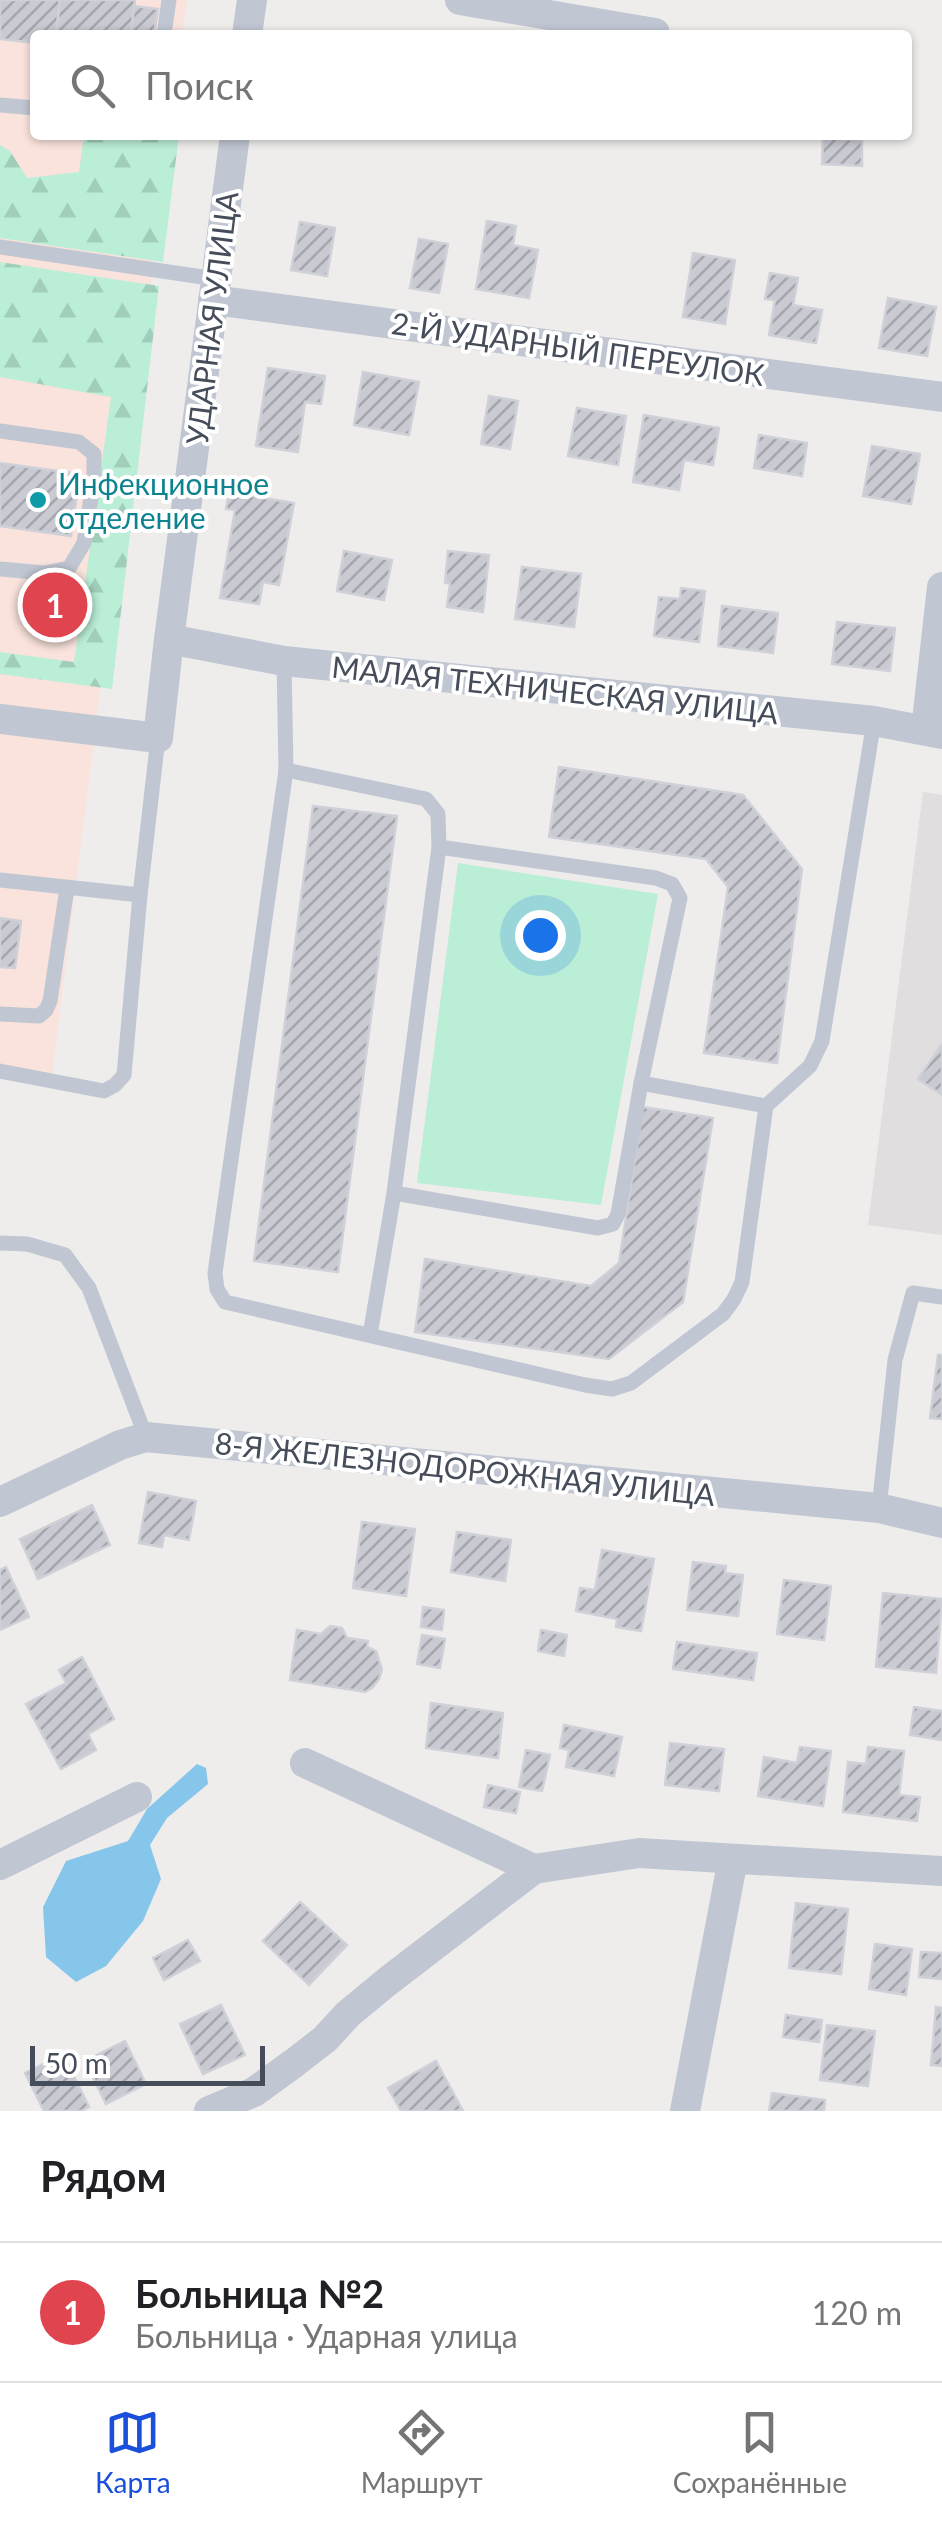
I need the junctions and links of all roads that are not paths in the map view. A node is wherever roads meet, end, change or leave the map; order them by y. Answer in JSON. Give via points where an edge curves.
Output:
{"nodes":[{"id":1,"x":169,"y":0,"type":"edge"},
{"id":2,"x":252,"y":0,"type":"edge"},
{"id":3,"x":460,"y":0,"type":"edge"},
{"id":4,"x":165,"y":30,"type":"edge"},
{"id":5,"x":248,"y":30,"type":"edge"},
{"id":6,"x":637,"y":30,"type":"edge"},
{"id":7,"x":0,"y":105,"type":"edge"},
{"id":8,"x":30,"y":108,"type":"edge"},
{"id":9,"x":233,"y":140,"type":"edge"},
{"id":10,"x":0,"y":247,"type":"edge"},
{"id":11,"x":215,"y":290,"type":"junction"},
{"id":12,"x":942,"y":397,"type":"edge"},
{"id":13,"x":0,"y":431,"type":"edge"},
{"id":14,"x":0,"y":569,"type":"edge"},
{"id":15,"x":942,"y":587,"type":"edge"},
{"id":16,"x":169,"y":638,"type":"junction"},
{"id":17,"x":284,"y":661,"type":"junction"},
{"id":18,"x":0,"y":719,"type":"edge"},
{"id":19,"x":874,"y":721,"type":"junction"},
{"id":20,"x":934,"y":732,"type":"edge"},
{"id":21,"x":158,"y":738,"type":"junction"},
{"id":22,"x":286,"y":770,"type":"junction"},
{"id":23,"x":438,"y":847,"type":"junction"},
{"id":24,"x":0,"y":880,"type":"edge"},
{"id":25,"x":67,"y":888,"type":"junction"},
{"id":26,"x":140,"y":894,"type":"junction"},
{"id":27,"x":0,"y":1014,"type":"edge"},
{"id":28,"x":0,"y":1071,"type":"edge"},
{"id":29,"x":641,"y":1083,"type":"junction"},
{"id":30,"x":766,"y":1106,"type":"junction"},
{"id":31,"x":394,"y":1193,"type":"junction"},
{"id":32,"x":0,"y":1243,"type":"edge"},
{"id":33,"x":942,"y":1297,"type":"edge"},
{"id":34,"x":370,"y":1335,"type":"junction"},
{"id":35,"x":146,"y":1437,"type":"junction"},
{"id":36,"x":0,"y":1502,"type":"edge"},
{"id":37,"x":879,"y":1508,"type":"junction"},
{"id":38,"x":942,"y":1523,"type":"edge"},
{"id":39,"x":305,"y":1762,"type":"dead end"},
{"id":40,"x":137,"y":1797,"type":"dead end"},
{"id":41,"x":733,"y":1859,"type":"junction"},
{"id":42,"x":0,"y":1865,"type":"edge"},
{"id":43,"x":534,"y":1869,"type":"junction"},
{"id":44,"x":942,"y":1871,"type":"edge"},
{"id":45,"x":210,"y":2111,"type":"edge"},
{"id":46,"x":684,"y":2111,"type":"edge"}],
"edges":[{"from":1,"to":4,"type":"lane"},
{"from":2,"to":5,"type":"street"},
{"from":3,"to":6,"type":"street"},
{"from":7,"to":8,"type":"lane"},
{"from":9,"to":11,"type":"street","name":"УДАРНАЯ УЛИЦА"},
{"from":10,"to":11,"type":"lane"},
{"from":11,"to":12,"type":"street","name":"2-Й УДАРНЫЙ ПЕРЕУЛОК"},
{"from":11,"to":16,"type":"street","name":"УДАРНАЯ УЛИЦА"},
{"from":13,"to":14,"type":"lane","via":[[79,442],[94,454],[84,543],[69,568],[45,574]]},
{"from":15,"to":20,"type":"street"},
{"from":16,"to":17,"type":"street","name":"МАЛАЯ ТЕХНИЧЕСКАЯ УЛИЦА"},
{"from":16,"to":21,"type":"street","name":"УДАРНАЯ УЛИЦА"},
{"from":17,"to":19,"type":"street","name":"МАЛАЯ ТЕХНИЧЕСКАЯ УЛИЦА"},
{"from":17,"to":22,"type":"lane"},
{"from":18,"to":21,"type":"street"},
{"from":19,"to":20,"type":"street","name":"МАЛАЯ ТЕХНИЧЕСКАЯ УЛИЦА"},
{"from":19,"to":30,"type":"lane","via":[[822,1041],[810,1066]]},
{"from":21,"to":26,"type":"lane"},
{"from":22,"to":23,"type":"lane","via":[[426,799],[438,814]]},
{"from":22,"to":34,"type":"lane","via":[[217,1290],[224,1302]]},
{"from":23,"to":29,"type":"lane","via":[[672,884],[680,898]]},
{"from":23,"to":31,"type":"lane"},
{"from":24,"to":25,"type":"lane"},
{"from":25,"to":26,"type":"lane"},
{"from":25,"to":27,"type":"lane","via":[[46,1010],[40,1016]]},
{"from":26,"to":28,"type":"lane","via":[[124,1074],[115,1086],[104,1090]]},
{"from":29,"to":30,"type":"lane"},
{"from":29,"to":31,"type":"lane","via":[[613,1224],[598,1228]]},
{"from":30,"to":34,"type":"lane","via":[[742,1282],[734,1299],[630,1383],[612,1390]]},
{"from":31,"to":34,"type":"lane"},
{"from":32,"to":35,"type":"lane","via":[[65,1255],[89,1288]]},
{"from":33,"to":37,"type":"lane","via":[[913,1293],[895,1360]]},
{"from":35,"to":36,"type":"street","name":"8-Я ЖЕЛЕЗНОДОРОЖНАЯ УЛИЦА"},
{"from":35,"to":37,"type":"street","name":"8-Я ЖЕЛЕЗНОДОРОЖНАЯ УЛИЦА"},
{"from":37,"to":38,"type":"street","name":"8-Я ЖЕЛЕЗНОДОРОЖНАЯ УЛИЦА"},
{"from":39,"to":43,"type":"street"},
{"from":40,"to":42,"type":"street"},
{"from":41,"to":43,"type":"street","via":[[639,1853]]},
{"from":41,"to":44,"type":"street"},
{"from":41,"to":46,"type":"street"},
{"from":43,"to":45,"type":"street","via":[[294,2063],[254,2092]]}]}
